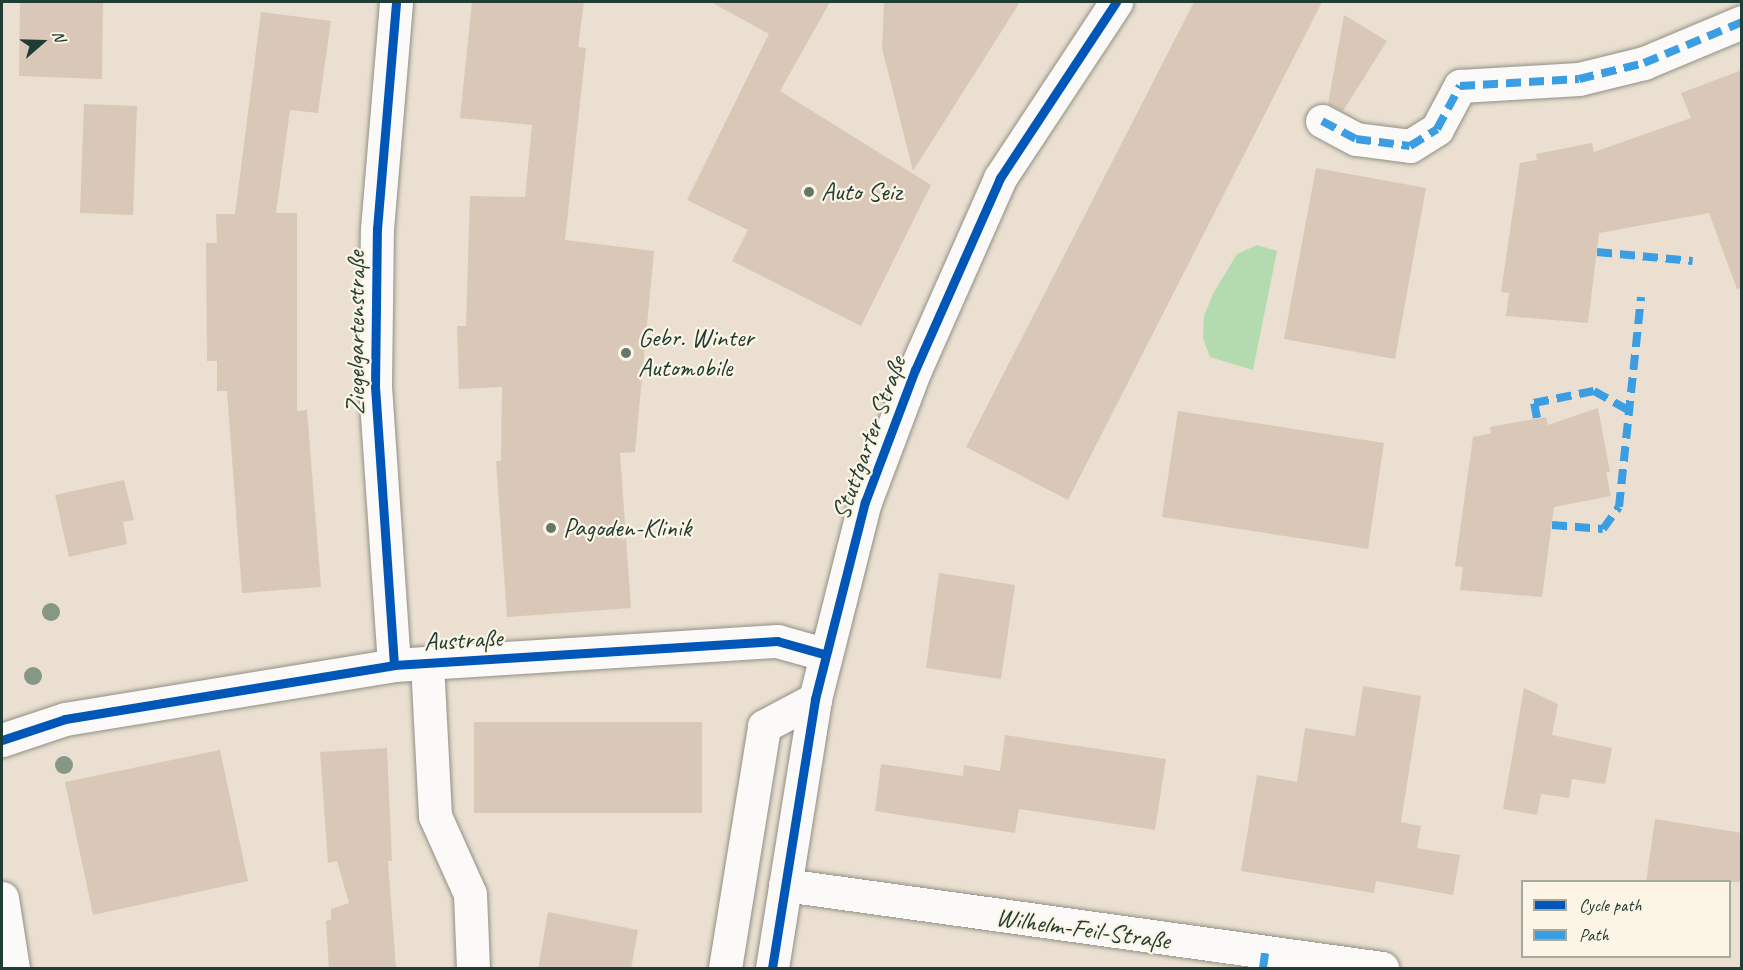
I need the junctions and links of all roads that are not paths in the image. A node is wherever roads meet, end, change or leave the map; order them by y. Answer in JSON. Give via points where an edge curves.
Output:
{"nodes":[{"id":1,"x":396,"y":2,"type":"edge"},
{"id":2,"x":1116,"y":2,"type":"edge"},
{"id":3,"x":1742,"y":22,"type":"edge"},
{"id":4,"x":1322,"y":121,"type":"dead end"},
{"id":5,"x":824,"y":654,"type":"junction"},
{"id":6,"x":427,"y":663,"type":"junction"},
{"id":7,"x":394,"y":665,"type":"junction"},
{"id":8,"x":815,"y":699,"type":"junction"},
{"id":9,"x":2,"y":740,"type":"edge"},
{"id":10,"x":785,"y":885,"type":"junction"},
{"id":11,"x":2,"y":898,"type":"edge"},
{"id":12,"x":13,"y":969,"type":"edge"},
{"id":13,"x":473,"y":969,"type":"edge"},
{"id":14,"x":725,"y":969,"type":"edge"},
{"id":15,"x":772,"y":969,"type":"edge"},
{"id":16,"x":1382,"y":969,"type":"edge"}],
"edges":[{"from":1,"to":7,"type":"street","name":"Ziegelgartenstraße","via":[[377,230],[375,387]]},
{"from":2,"to":5,"type":"street","name":"Stuttgarter Straße","via":[[995,189],[915,370],[865,502]]},
{"from":3,"to":4,"type":"street","via":[[1644,63],[1579,79],[1460,86],[1437,129],[1410,146],[1356,139]]},
{"from":5,"to":6,"type":"street","name":"Austraße","via":[[777,641]]},
{"from":5,"to":8,"type":"street","name":"Stuttgarter Straße"},
{"from":6,"to":7,"type":"street","name":"Austraße"},
{"from":6,"to":13,"type":"street","via":[[435,816],[470,894]]},
{"from":7,"to":9,"type":"street","name":"Austraße","via":[[65,719]]},
{"from":8,"to":10,"type":"street","name":"Stuttgarter Straße"},
{"from":8,"to":14,"type":"street","via":[[764,726]]},
{"from":10,"to":15,"type":"street","name":"Stuttgarter Straße"},
{"from":10,"to":16,"type":"street","name":"Wilhelm-Feil-Straße"},
{"from":11,"to":12,"type":"street"}]}
